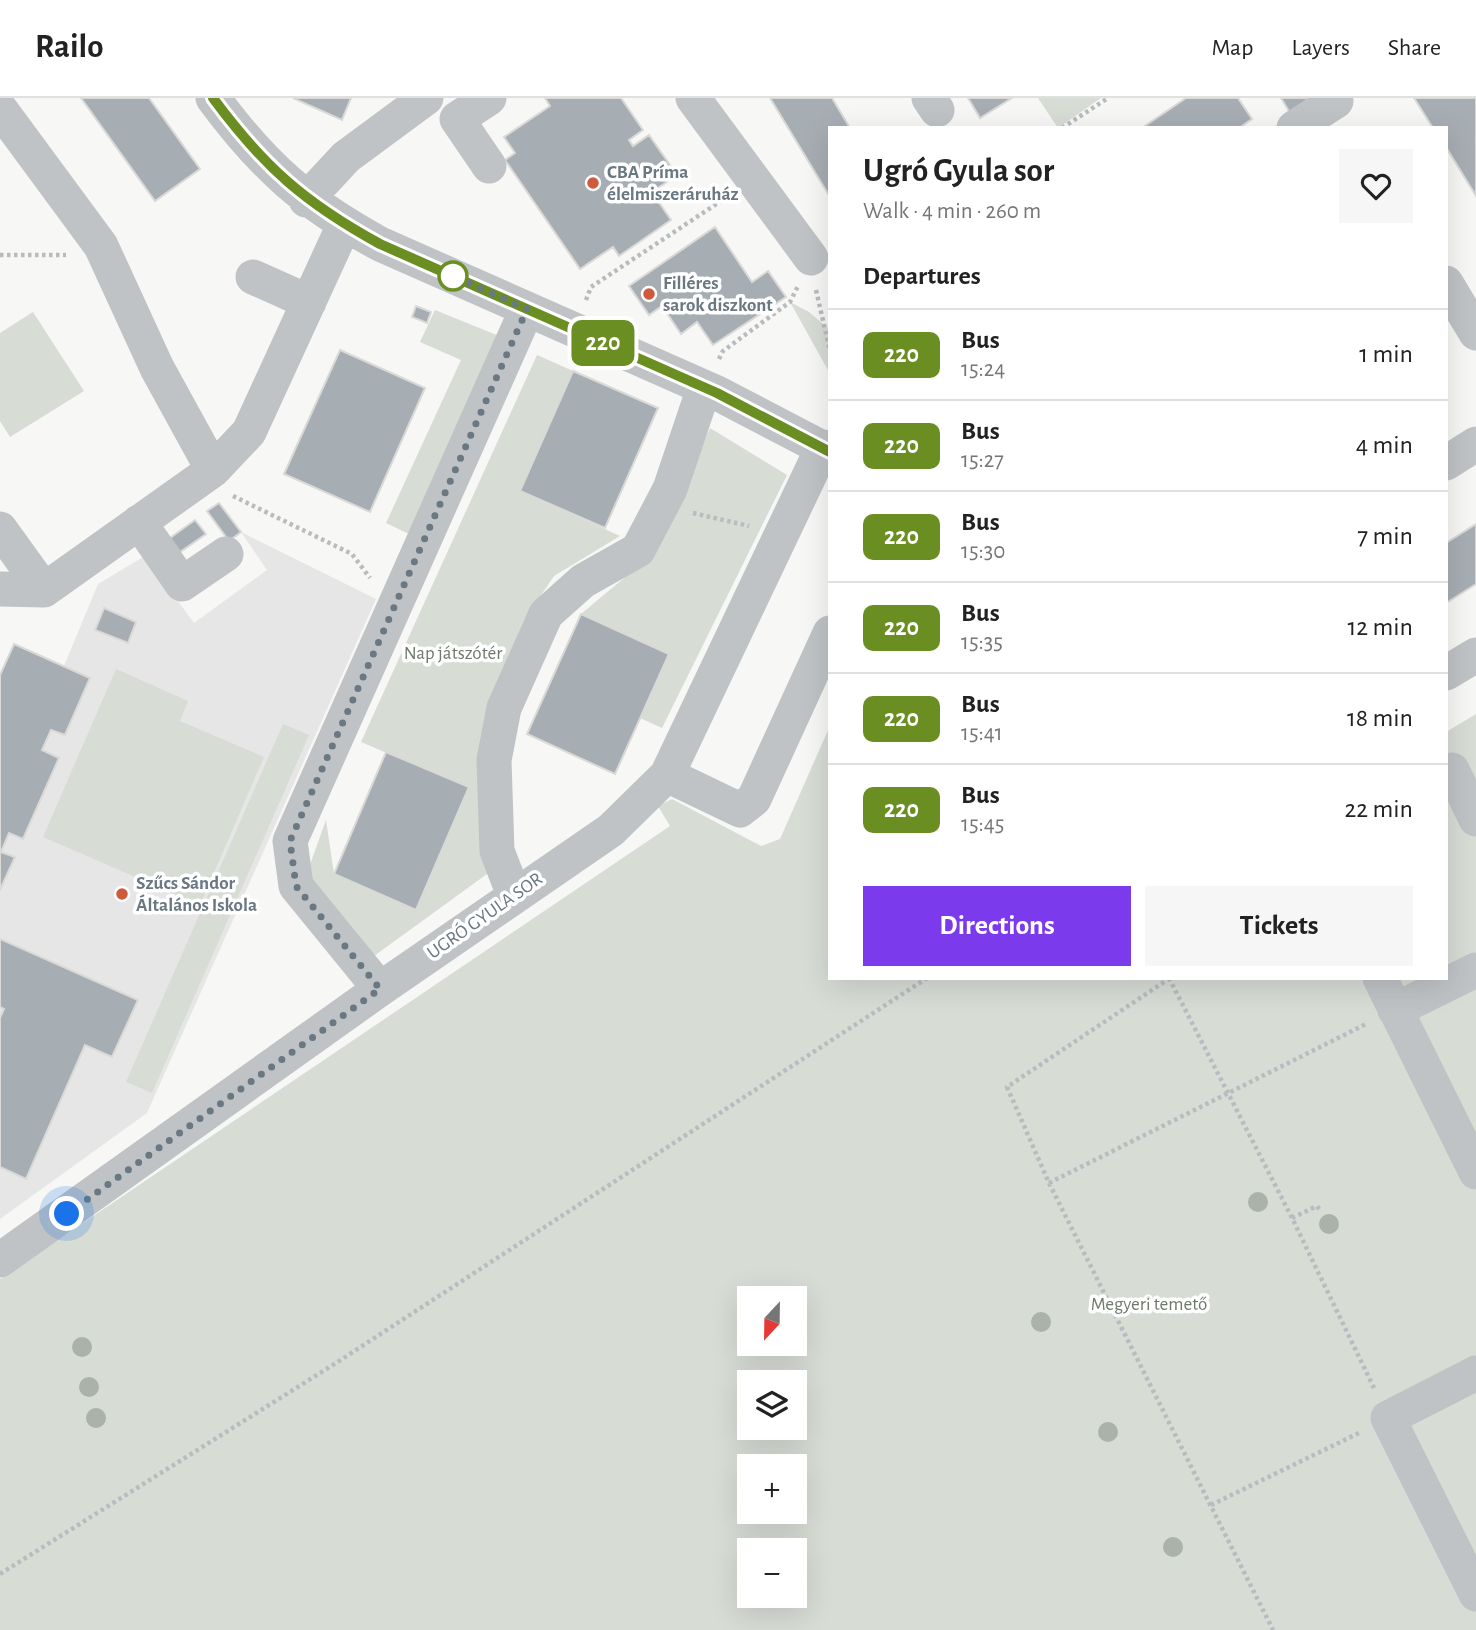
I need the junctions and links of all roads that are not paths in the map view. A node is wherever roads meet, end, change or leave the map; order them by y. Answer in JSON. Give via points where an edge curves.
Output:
{"nodes":[{"id":1,"x":213,"y":98,"type":"edge"},
{"id":2,"x":426,"y":98,"type":"edge"},
{"id":3,"x":489,"y":98,"type":"edge"},
{"id":4,"x":693,"y":98,"type":"edge"},
{"id":5,"x":0,"y":109,"type":"edge"},
{"id":6,"x":1340,"y":109,"type":"edge"},
{"id":7,"x":1299,"y":126,"type":"edge"},
{"id":8,"x":489,"y":166,"type":"dead end"},
{"id":9,"x":306,"y":200,"type":"junction"},
{"id":10,"x":344,"y":225,"type":"junction"},
{"id":11,"x":811,"y":258,"type":"road end"},
{"id":12,"x":253,"y":277,"type":"dead end"},
{"id":13,"x":1448,"y":286,"type":"edge"},
{"id":14,"x":309,"y":302,"type":"junction"},
{"id":15,"x":527,"y":309,"type":"junction"},
{"id":16,"x":1476,"y":333,"type":"edge"},
{"id":17,"x":704,"y":388,"type":"junction"},
{"id":18,"x":1476,"y":444,"type":"edge"},
{"id":19,"x":826,"y":450,"type":"edge"},
{"id":20,"x":1448,"y":462,"type":"edge"},
{"id":21,"x":214,"y":470,"type":"junction"},
{"id":22,"x":139,"y":522,"type":"junction"},
{"id":23,"x":0,"y":529,"type":"edge"},
{"id":24,"x":226,"y":554,"type":"dead end"},
{"id":25,"x":0,"y":589,"type":"edge"},
{"id":26,"x":44,"y":590,"type":"junction"},
{"id":27,"x":828,"y":637,"type":"edge"},
{"id":28,"x":1476,"y":654,"type":"edge"},
{"id":29,"x":1448,"y":672,"type":"edge"},
{"id":30,"x":1458,"y":767,"type":"edge"},
{"id":31,"x":667,"y":775,"type":"junction"},
{"id":32,"x":1476,"y":818,"type":"edge"},
{"id":33,"x":514,"y":895,"type":"junction"},
{"id":34,"x":1476,"y":970,"type":"edge"},
{"id":35,"x":1381,"y":980,"type":"edge"},
{"id":36,"x":380,"y":989,"type":"junction"},
{"id":37,"x":1395,"y":1010,"type":"junction"},
{"id":38,"x":1476,"y":1172,"type":"edge"},
{"id":39,"x":0,"y":1260,"type":"edge"},
{"id":40,"x":1476,"y":1373,"type":"edge"},
{"id":41,"x":1476,"y":1594,"type":"edge"}],
"edges":[{"from":1,"to":9,"type":"street","via":[[272,170]]},
{"from":2,"to":9,"type":"street","via":[[346,158]]},
{"from":3,"to":8,"type":"street","via":[[457,119]]},
{"from":4,"to":11,"type":"street"},
{"from":5,"to":21,"type":"street","via":[[101,246],[157,368]]},
{"from":6,"to":7,"type":"street"},
{"from":9,"to":10,"type":"street"},
{"from":10,"to":14,"type":"street"},
{"from":10,"to":15,"type":"street"},
{"from":12,"to":14,"type":"street"},
{"from":13,"to":16,"type":"street"},
{"from":14,"to":21,"type":"street","via":[[249,432]]},
{"from":15,"to":17,"type":"street"},
{"from":15,"to":36,"type":"street","via":[[290,841],[296,886]]},
{"from":17,"to":19,"type":"street"},
{"from":17,"to":33,"type":"street","via":[[662,503],[638,550],[583,581],[547,614],[504,708],[494,760],[498,851]]},
{"from":18,"to":20,"type":"street"},
{"from":19,"to":31,"type":"street","name":"UGRÓ GYULA SOR","via":[[779,536]]},
{"from":21,"to":22,"type":"street"},
{"from":22,"to":24,"type":"street","via":[[182,584]]},
{"from":22,"to":26,"type":"street"},
{"from":23,"to":26,"type":"street"},
{"from":25,"to":26,"type":"street"},
{"from":27,"to":31,"type":"street","via":[[754,799],[740,810]]},
{"from":28,"to":29,"type":"street"},
{"from":30,"to":32,"type":"street"},
{"from":31,"to":33,"type":"street","name":"UGRÓ GYULA SOR","via":[[611,830]]},
{"from":33,"to":36,"type":"street","name":"UGRÓ GYULA SOR"},
{"from":34,"to":37,"type":"street"},
{"from":35,"to":37,"type":"street"},
{"from":36,"to":39,"type":"street","name":"UGRÓ GYULA SOR"},
{"from":37,"to":38,"type":"street"},
{"from":40,"to":41,"type":"street","via":[[1388,1418]]}]}
